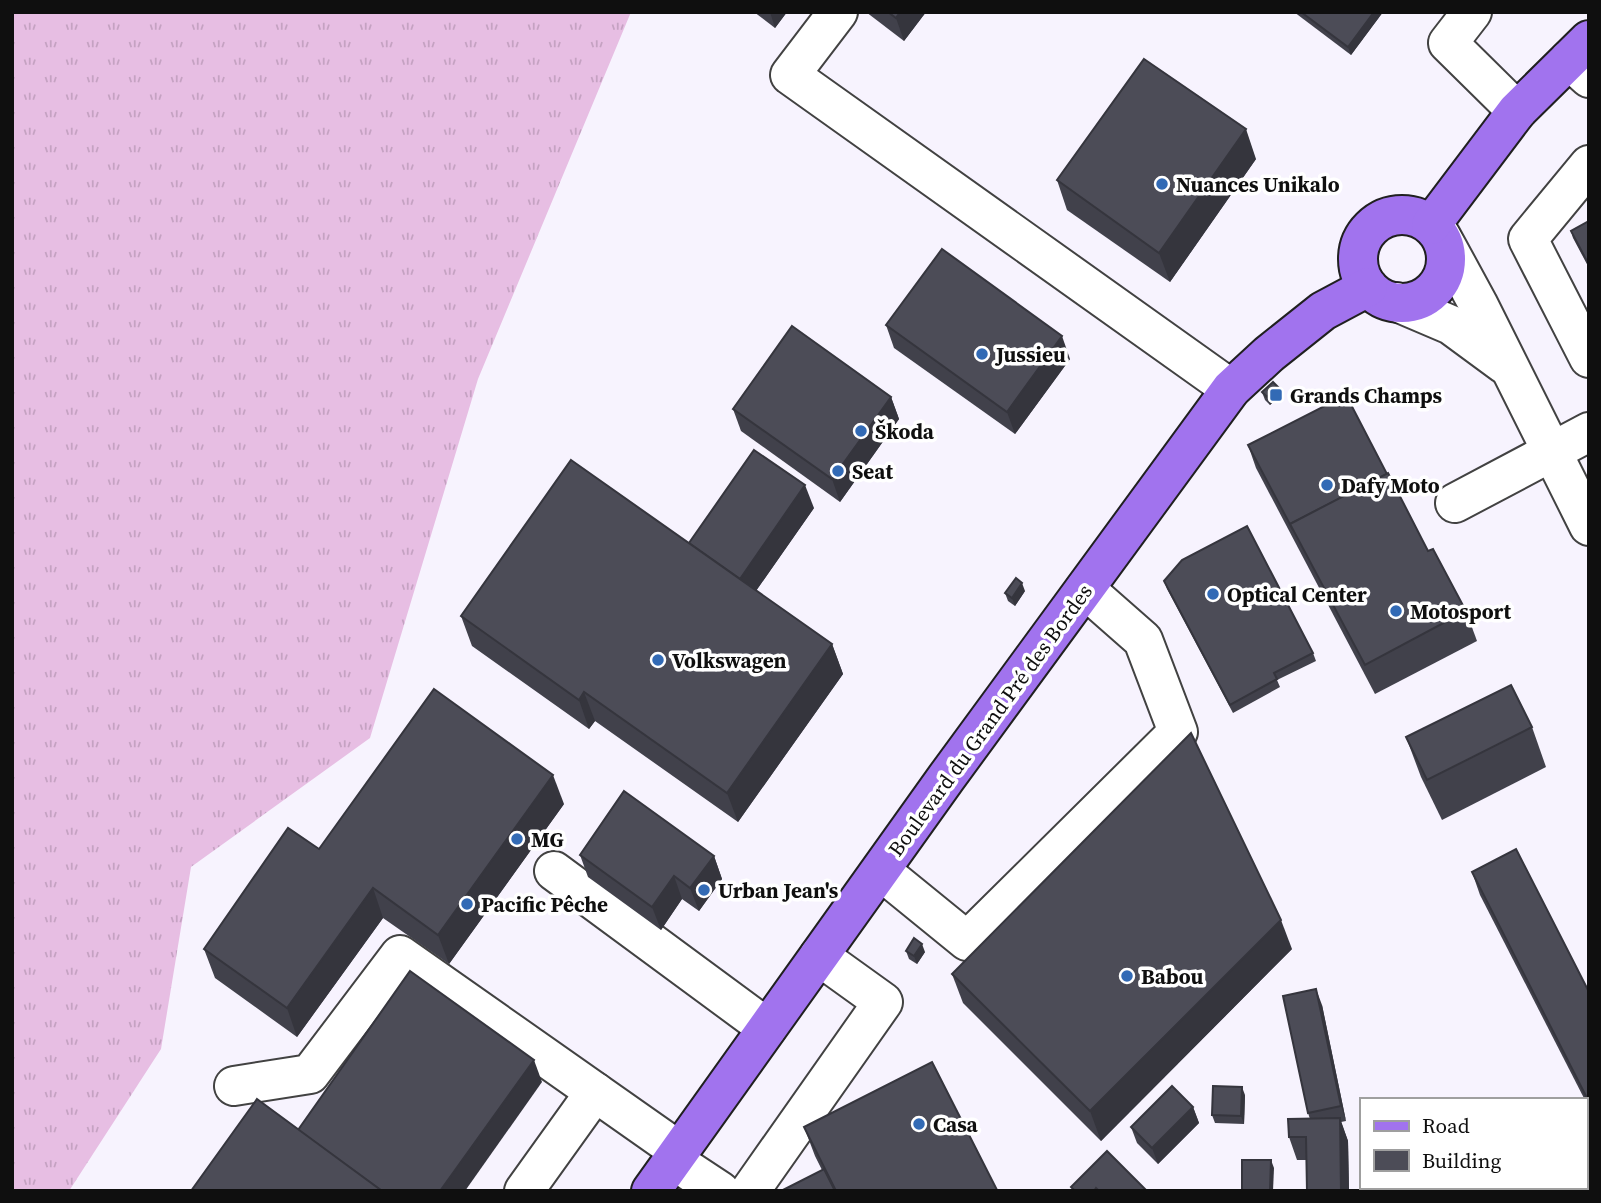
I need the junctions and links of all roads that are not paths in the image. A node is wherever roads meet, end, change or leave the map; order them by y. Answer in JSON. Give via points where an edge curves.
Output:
{"nodes":[{"id":1,"x":838,"y":12,"type":"edge"},
{"id":2,"x":1472,"y":12,"type":"edge"},
{"id":3,"x":1582,"y":59,"type":"edge"},
{"id":4,"x":1517,"y":111,"type":"junction"},
{"id":5,"x":1589,"y":165,"type":"edge"},
{"id":6,"x":1436,"y":231,"type":"junction"},
{"id":7,"x":1382,"y":295,"type":"junction"},
{"id":8,"x":1589,"y":358,"type":"edge"},
{"id":9,"x":1508,"y":368,"type":"junction"},
{"id":10,"x":1231,"y":389,"type":"junction"},
{"id":11,"x":1589,"y":432,"type":"edge"},
{"id":12,"x":1551,"y":452,"type":"junction"},
{"id":13,"x":1455,"y":503,"type":"dead end"},
{"id":14,"x":1589,"y":526,"type":"edge"},
{"id":15,"x":1084,"y":589,"type":"junction"},
{"id":16,"x":554,"y":871,"type":"dead end"},
{"id":17,"x":881,"y":871,"type":"junction"},
{"id":18,"x":818,"y":956,"type":"junction"},
{"id":19,"x":767,"y":1028,"type":"junction"},
{"id":20,"x":285,"y":1078,"type":"junction"},
{"id":21,"x":234,"y":1086,"type":"dead end"},
{"id":22,"x":595,"y":1092,"type":"junction"},
{"id":23,"x":262,"y":1112,"type":"edge"},
{"id":24,"x":676,"y":1155,"type":"junction"},
{"id":25,"x":524,"y":1191,"type":"edge"},
{"id":26,"x":650,"y":1191,"type":"edge"},
{"id":27,"x":720,"y":1191,"type":"edge"},
{"id":28,"x":750,"y":1191,"type":"edge"}],
"edges":[{"from":1,"to":10,"type":"street","via":[[790,75]]},
{"from":2,"to":4,"type":"street","via":[[1448,43]]},
{"from":3,"to":4,"type":"main road"},
{"from":4,"to":6,"type":"main road"},
{"from":5,"to":8,"type":"street","via":[[1528,239]]},
{"from":6,"to":7,"type":"main road","name":"Boulevard du Grand Pré des Bordes","via":[[1446,249],[1446,264],[1435,289],[1410,302]]},
{"from":6,"to":7,"type":"main road","via":[[1418,217],[1404,214],[1377,222],[1366,233],[1358,260],[1361,274]]},
{"from":6,"to":9,"type":"street"},
{"from":7,"to":9,"type":"street","via":[[1451,325]]},
{"from":7,"to":10,"type":"main road","name":"Boulevard du Grand Pré des Bordes","via":[[1323,311]]},
{"from":9,"to":12,"type":"street"},
{"from":10,"to":15,"type":"main road","name":"Boulevard du Grand Pré des Bordes"},
{"from":11,"to":12,"type":"street"},
{"from":12,"to":13,"type":"street"},
{"from":12,"to":14,"type":"street"},
{"from":15,"to":17,"type":"main road","name":"Boulevard du Grand Pré des Bordes"},
{"from":15,"to":17,"type":"street","via":[[1143,640],[1178,732],[967,941]]},
{"from":16,"to":19,"type":"street"},
{"from":17,"to":18,"type":"main road","name":"Boulevard du Grand Pré des Bordes"},
{"from":18,"to":19,"type":"main road","name":"Boulevard du Grand Pré des Bordes"},
{"from":18,"to":28,"type":"street","via":[[883,1002]]},
{"from":19,"to":24,"type":"main road","name":"Boulevard du Grand Pré des Bordes"},
{"from":20,"to":21,"type":"street"},
{"from":20,"to":22,"type":"street","via":[[310,1074],[400,955]]},
{"from":20,"to":23,"type":"street"},
{"from":22,"to":24,"type":"street"},
{"from":22,"to":25,"type":"street"},
{"from":24,"to":26,"type":"main road","name":"Boulevard du Grand Pré des Bordes"},
{"from":24,"to":27,"type":"street"}]}
